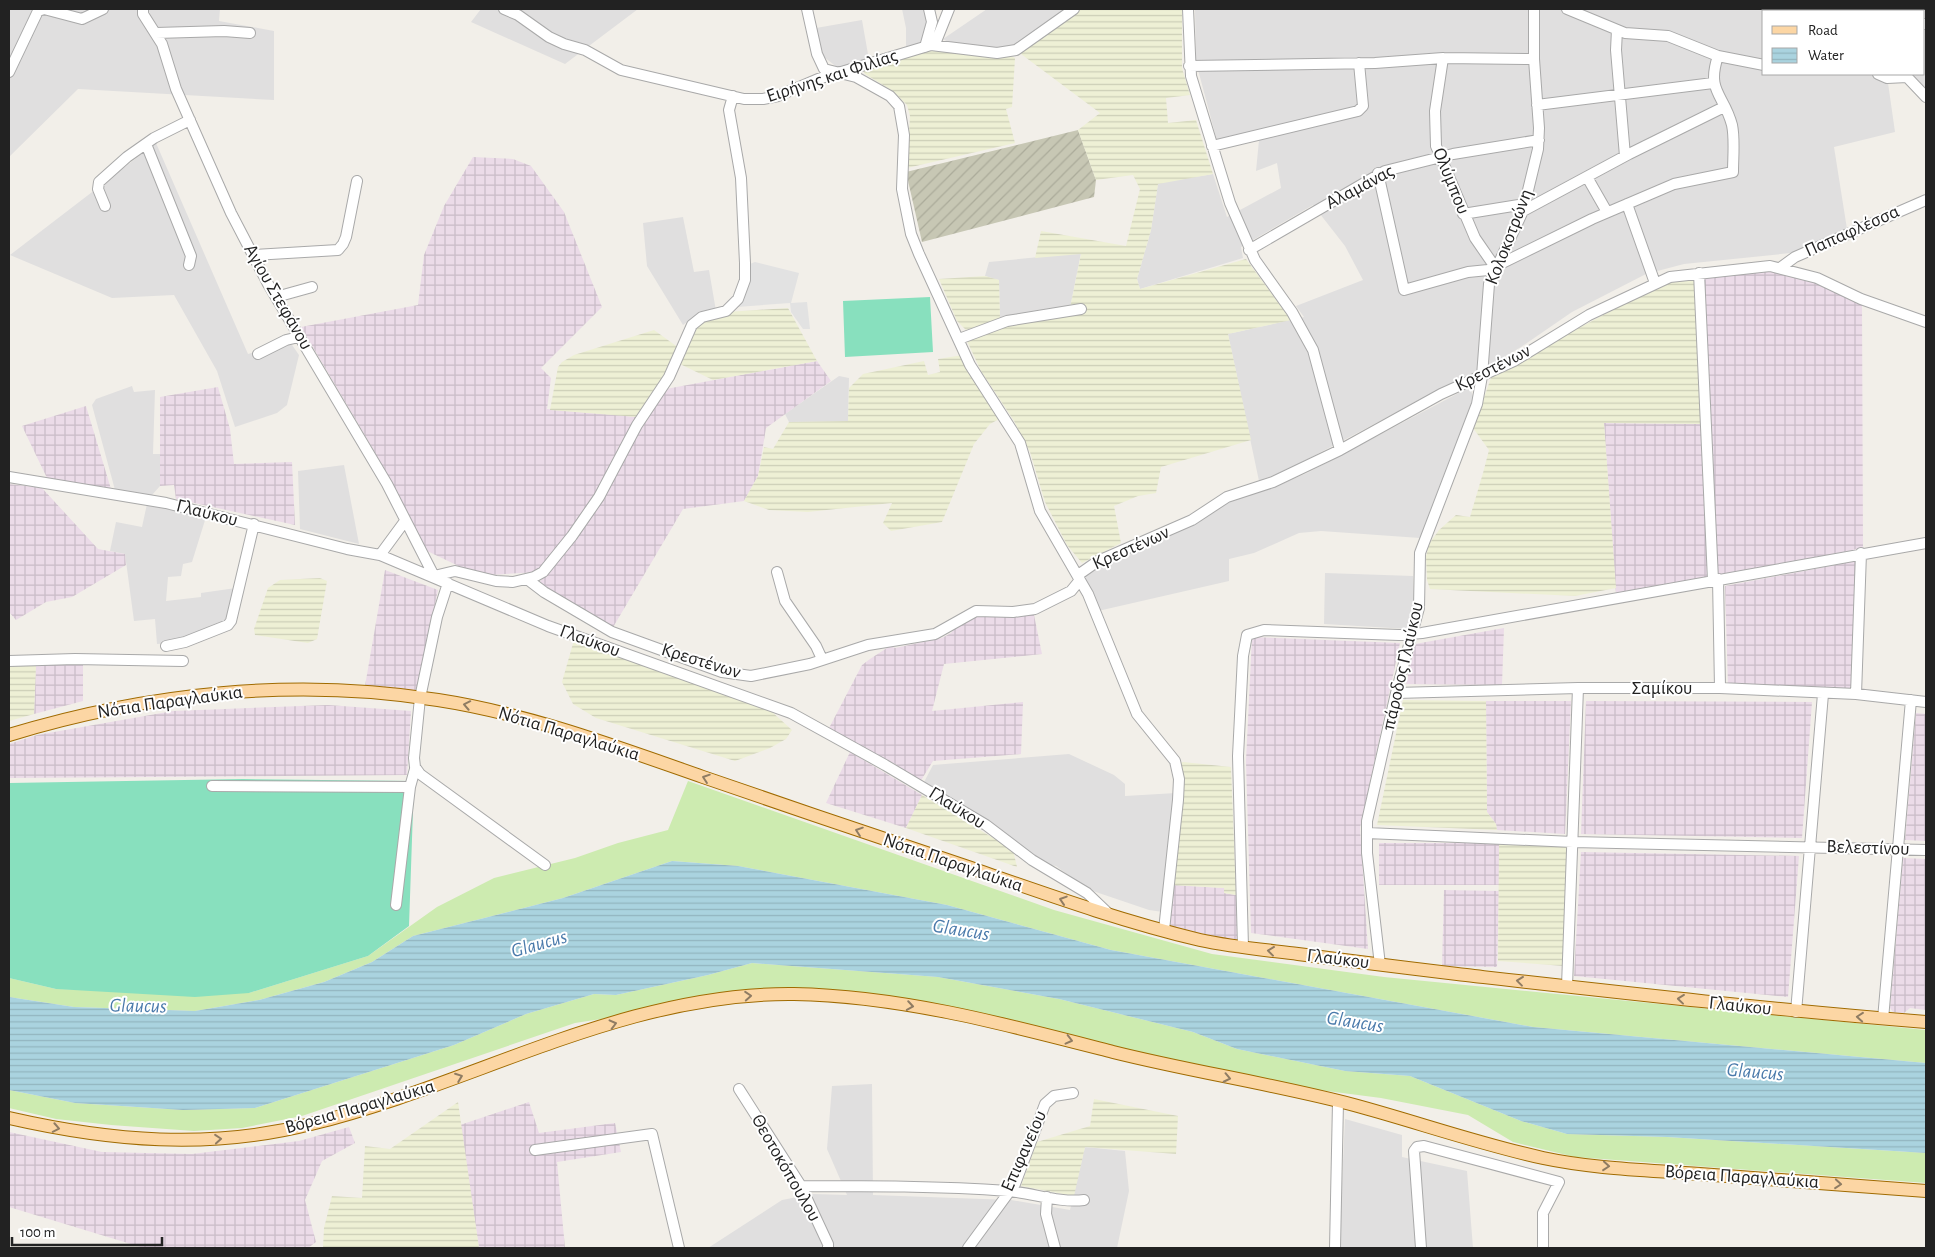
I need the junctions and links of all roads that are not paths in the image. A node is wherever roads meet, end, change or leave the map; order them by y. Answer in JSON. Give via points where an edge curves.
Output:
{"nodes":[{"id":1,"x":103,"y":9,"type":"edge"},
{"id":2,"x":143,"y":9,"type":"edge"},
{"id":3,"x":504,"y":9,"type":"edge"},
{"id":4,"x":808,"y":9,"type":"edge"},
{"id":5,"x":930,"y":9,"type":"edge"},
{"id":6,"x":949,"y":9,"type":"edge"},
{"id":7,"x":1074,"y":9,"type":"edge"},
{"id":8,"x":1188,"y":9,"type":"edge"},
{"id":9,"x":1534,"y":9,"type":"edge"},
{"id":10,"x":1567,"y":9,"type":"edge"},
{"id":11,"x":1617,"y":30,"type":"junction"},
{"id":12,"x":156,"y":33,"type":"junction"},
{"id":13,"x":250,"y":33,"type":"dead end"},
{"id":14,"x":935,"y":44,"type":"junction"},
{"id":15,"x":925,"y":47,"type":"junction"},
{"id":16,"x":1718,"y":56,"type":"junction"},
{"id":17,"x":1444,"y":58,"type":"junction"},
{"id":18,"x":1534,"y":59,"type":"junction"},
{"id":19,"x":1359,"y":63,"type":"junction"},
{"id":20,"x":1762,"y":65,"type":"edge"},
{"id":21,"x":1190,"y":66,"type":"junction"},
{"id":22,"x":9,"y":72,"type":"edge"},
{"id":23,"x":838,"y":73,"type":"junction"},
{"id":24,"x":1880,"y":75,"type":"edge"},
{"id":25,"x":1713,"y":84,"type":"junction"},
{"id":26,"x":1620,"y":95,"type":"junction"},
{"id":27,"x":733,"y":96,"type":"junction"},
{"id":28,"x":1926,"y":97,"type":"edge"},
{"id":29,"x":1537,"y":105,"type":"junction"},
{"id":30,"x":1724,"y":107,"type":"junction"},
{"id":31,"x":190,"y":120,"type":"junction"},
{"id":32,"x":1539,"y":140,"type":"junction"},
{"id":33,"x":146,"y":144,"type":"junction"},
{"id":34,"x":1212,"y":146,"type":"junction"},
{"id":35,"x":1440,"y":156,"type":"junction"},
{"id":36,"x":1625,"y":156,"type":"junction"},
{"id":37,"x":1378,"y":173,"type":"junction"},
{"id":38,"x":1587,"y":177,"type":"junction"},
{"id":39,"x":357,"y":181,"type":"dead end"},
{"id":40,"x":1926,"y":200,"type":"edge"},
{"id":41,"x":1627,"y":204,"type":"junction"},
{"id":42,"x":105,"y":206,"type":"dead end"},
{"id":43,"x":1524,"y":207,"type":"junction"},
{"id":44,"x":1607,"y":212,"type":"junction"},
{"id":45,"x":1463,"y":214,"type":"junction"},
{"id":46,"x":1249,"y":250,"type":"junction"},
{"id":47,"x":253,"y":255,"type":"junction"},
{"id":48,"x":189,"y":265,"type":"dead end"},
{"id":49,"x":1495,"y":267,"type":"junction"},
{"id":50,"x":1780,"y":268,"type":"junction"},
{"id":51,"x":1699,"y":273,"type":"junction"},
{"id":52,"x":1655,"y":283,"type":"junction"},
{"id":53,"x":312,"y":287,"type":"dead end"},
{"id":54,"x":276,"y":297,"type":"junction"},
{"id":55,"x":1081,"y":308,"type":"dead end"},
{"id":56,"x":1926,"y":322,"type":"edge"},
{"id":57,"x":299,"y":336,"type":"junction"},
{"id":58,"x":958,"y":339,"type":"junction"},
{"id":59,"x":258,"y":354,"type":"dead end"},
{"id":60,"x":1482,"y":376,"type":"junction"},
{"id":61,"x":1340,"y":450,"type":"junction"},
{"id":62,"x":9,"y":477,"type":"edge"},
{"id":63,"x":405,"y":521,"type":"junction"},
{"id":64,"x":254,"y":524,"type":"junction"},
{"id":65,"x":1926,"y":543,"type":"edge"},
{"id":66,"x":1861,"y":553,"type":"junction"},
{"id":67,"x":380,"y":555,"type":"junction"},
{"id":68,"x":777,"y":572,"type":"dead end"},
{"id":69,"x":434,"y":576,"type":"junction"},
{"id":70,"x":1079,"y":577,"type":"junction"},
{"id":71,"x":527,"y":579,"type":"junction"},
{"id":72,"x":1715,"y":580,"type":"junction"},
{"id":73,"x":448,"y":583,"type":"junction"},
{"id":74,"x":1411,"y":634,"type":"junction"},
{"id":75,"x":166,"y":646,"type":"dead end"},
{"id":76,"x":822,"y":659,"type":"junction"},
{"id":77,"x":183,"y":661,"type":"dead end"},
{"id":78,"x":9,"y":662,"type":"edge"},
{"id":79,"x":1578,"y":688,"type":"junction"},
{"id":80,"x":1720,"y":688,"type":"junction"},
{"id":81,"x":1396,"y":693,"type":"junction"},
{"id":82,"x":1823,"y":694,"type":"junction"},
{"id":83,"x":1856,"y":694,"type":"junction"},
{"id":84,"x":420,"y":698,"type":"junction"},
{"id":85,"x":1912,"y":700,"type":"junction"},
{"id":86,"x":1926,"y":702,"type":"edge"},
{"id":87,"x":9,"y":735,"type":"edge"},
{"id":88,"x":415,"y":769,"type":"junction"},
{"id":89,"x":212,"y":786,"type":"dead end"},
{"id":90,"x":410,"y":787,"type":"junction"},
{"id":91,"x":1367,"y":833,"type":"junction"},
{"id":92,"x":1573,"y":842,"type":"junction"},
{"id":93,"x":1810,"y":847,"type":"junction"},
{"id":94,"x":1898,"y":849,"type":"junction"},
{"id":95,"x":1926,"y":850,"type":"edge"},
{"id":96,"x":545,"y":865,"type":"dead end"},
{"id":97,"x":396,"y":905,"type":"dead end"},
{"id":98,"x":1109,"y":914,"type":"junction"},
{"id":99,"x":1164,"y":930,"type":"junction"},
{"id":100,"x":1243,"y":947,"type":"junction"},
{"id":101,"x":1380,"y":965,"type":"junction"},
{"id":102,"x":1567,"y":986,"type":"junction"},
{"id":103,"x":1796,"y":1012,"type":"junction"},
{"id":104,"x":1883,"y":1019,"type":"junction"},
{"id":105,"x":1926,"y":1022,"type":"edge"},
{"id":106,"x":740,"y":1089,"type":"dead end"},
{"id":107,"x":1073,"y":1092,"type":"dead end"},
{"id":108,"x":1338,"y":1102,"type":"junction"},
{"id":109,"x":9,"y":1118,"type":"edge"},
{"id":110,"x":535,"y":1150,"type":"dead end"},
{"id":111,"x":801,"y":1186,"type":"junction"},
{"id":112,"x":1926,"y":1191,"type":"edge"},
{"id":113,"x":1010,"y":1192,"type":"junction"},
{"id":114,"x":1047,"y":1197,"type":"junction"},
{"id":115,"x":1084,"y":1200,"type":"dead end"},
{"id":116,"x":679,"y":1248,"type":"edge"},
{"id":117,"x":828,"y":1248,"type":"edge"},
{"id":118,"x":968,"y":1248,"type":"edge"},
{"id":119,"x":1055,"y":1248,"type":"edge"},
{"id":120,"x":1335,"y":1248,"type":"edge"},
{"id":121,"x":1420,"y":1248,"type":"edge"},
{"id":122,"x":1543,"y":1248,"type":"edge"}],
"edges":[{"from":1,"to":22,"type":"street","via":[[82,19],[38,11]]},
{"from":2,"to":12,"type":"street","name":"Αγίου Στεφάνου"},
{"from":3,"to":27,"type":"street","name":"Ειρήνης και Φιλίας","via":[[520,16],[549,37],[586,50],[621,70]]},
{"from":4,"to":23,"type":"street","via":[[820,64],[825,70]]},
{"from":5,"to":15,"type":"street","via":[[932,22]]},
{"from":6,"to":14,"type":"street"},
{"from":7,"to":14,"type":"street","name":"Ειρήνης και Φιλίας","via":[[1016,50],[997,53]]},
{"from":8,"to":21,"type":"street"},
{"from":9,"to":18,"type":"street","name":"Κολοκοτρώνη"},
{"from":10,"to":11,"type":"street"},
{"from":11,"to":16,"type":"street","via":[[1668,36]]},
{"from":11,"to":26,"type":"street"},
{"from":12,"to":13,"type":"street"},
{"from":12,"to":31,"type":"street","name":"Αγίου Στεφάνου"},
{"from":14,"to":15,"type":"street","name":"Ειρήνης και Φιλίας"},
{"from":15,"to":23,"type":"street","name":"Ειρήνης και Φιλίας"},
{"from":16,"to":20,"type":"street"},
{"from":16,"to":25,"type":"street"},
{"from":17,"to":18,"type":"street"},
{"from":17,"to":19,"type":"street"},
{"from":17,"to":35,"type":"street","name":"Ολύμπου","via":[[1434,125]]},
{"from":18,"to":29,"type":"street","name":"Κολοκοτρώνη"},
{"from":19,"to":21,"type":"street"},
{"from":19,"to":34,"type":"street","via":[[1363,106],[1358,111]]},
{"from":21,"to":34,"type":"street"},
{"from":23,"to":27,"type":"street","name":"Ειρήνης και Φιλίας","via":[[768,99]]},
{"from":23,"to":58,"type":"street","via":[[856,77],[888,95],[899,106],[904,128],[902,189],[911,234]]},
{"from":24,"to":28,"type":"street","via":[[1886,78],[1907,77]]},
{"from":25,"to":26,"type":"street"},
{"from":25,"to":30,"type":"street"},
{"from":26,"to":29,"type":"street"},
{"from":26,"to":36,"type":"street"},
{"from":27,"to":71,"type":"street","via":[[729,110],[741,178],[745,263],[741,294],[726,311],[702,317],[692,325],[669,377],[637,425],[599,497],[544,572]]},
{"from":29,"to":32,"type":"street","name":"Κολοκοτρώνη"},
{"from":30,"to":36,"type":"street"},
{"from":30,"to":41,"type":"street","via":[[1732,126],[1733,172],[1678,182]]},
{"from":31,"to":33,"type":"street"},
{"from":31,"to":47,"type":"street","name":"Αγίου Στεφάνου","via":[[218,187]]},
{"from":32,"to":35,"type":"street","name":"Αλαμάνας"},
{"from":32,"to":43,"type":"street","name":"Κολοκοτρώνη"},
{"from":33,"to":42,"type":"street","via":[[99,182],[98,190]]},
{"from":33,"to":48,"type":"street","via":[[191,256]]},
{"from":34,"to":46,"type":"street"},
{"from":35,"to":37,"type":"street","name":"Αλαμάνας"},
{"from":35,"to":45,"type":"street","name":"Ολύμπου"},
{"from":36,"to":38,"type":"street"},
{"from":37,"to":46,"type":"street","name":"Αλαμάνας"},
{"from":37,"to":49,"type":"street","via":[[1404,290]]},
{"from":38,"to":43,"type":"street"},
{"from":38,"to":44,"type":"street"},
{"from":39,"to":47,"type":"street","via":[[346,237],[338,250]]},
{"from":40,"to":50,"type":"street","name":"Παπαφλέσσα","via":[[1795,257]]},
{"from":41,"to":44,"type":"street"},
{"from":41,"to":52,"type":"street"},
{"from":43,"to":45,"type":"street"},
{"from":43,"to":49,"type":"street","name":"Κολοκοτρώνη","via":[[1506,251]]},
{"from":44,"to":49,"type":"street"},
{"from":45,"to":49,"type":"street","name":"Ολύμπου","via":[[1481,250]]},
{"from":46,"to":61,"type":"street","via":[[1314,350]]},
{"from":47,"to":54,"type":"street","name":"Αγίου Στεφάνου"},
{"from":49,"to":60,"type":"street","name":"Κολοκοτρώνη","via":[[1487,298]]},
{"from":50,"to":51,"type":"street","name":"Κρεστένων","via":[[1765,266]]},
{"from":50,"to":56,"type":"street","name":"Κρεστένων","via":[[1817,278],[1860,299]]},
{"from":51,"to":52,"type":"street","name":"Κρεστένων"},
{"from":51,"to":72,"type":"street"},
{"from":52,"to":60,"type":"street","name":"Κρεστένων","via":[[1582,319],[1514,361]]},
{"from":53,"to":54,"type":"street"},
{"from":54,"to":57,"type":"street","name":"Αγίου Στεφάνου"},
{"from":55,"to":58,"type":"street","via":[[1007,321]]},
{"from":57,"to":59,"type":"street"},
{"from":57,"to":63,"type":"street","name":"Αγίου Στεφάνου","via":[[387,484]]},
{"from":58,"to":70,"type":"street","via":[[983,386],[1020,443],[1040,511]]},
{"from":60,"to":61,"type":"street","name":"Κρεστένων","via":[[1441,394]]},
{"from":60,"to":74,"type":"street","name":"πάροδος Γλαύκου","via":[[1473,415],[1420,553],[1419,608]]},
{"from":61,"to":70,"type":"street","name":"Κρεστένων","via":[[1283,478],[1227,497],[1192,520],[1098,561]]},
{"from":62,"to":64,"type":"street","name":"Γλαύκου","via":[[166,502]]},
{"from":63,"to":67,"type":"street"},
{"from":63,"to":69,"type":"street","name":"Αγίου Στεφάνου"},
{"from":64,"to":67,"type":"street","name":"Γλαύκου"},
{"from":64,"to":75,"type":"street","via":[[231,621],[185,642]]},
{"from":65,"to":66,"type":"street"},
{"from":66,"to":72,"type":"street"},
{"from":66,"to":83,"type":"street"},
{"from":67,"to":69,"type":"street","name":"Γλαύκου"},
{"from":68,"to":76,"type":"street","via":[[785,601]]},
{"from":69,"to":71,"type":"street","via":[[455,571],[509,582]]},
{"from":69,"to":73,"type":"street","name":"Γλαύκου"},
{"from":70,"to":76,"type":"street","name":"Κρεστένων","via":[[1071,592],[1035,609],[976,611],[935,634],[868,646]]},
{"from":70,"to":99,"type":"street","via":[[1138,714],[1172,754],[1177,766],[1178,800]]},
{"from":71,"to":76,"type":"street","name":"Κρεστένων","via":[[612,632],[722,672],[751,676]]},
{"from":72,"to":74,"type":"street"},
{"from":72,"to":80,"type":"street"},
{"from":73,"to":84,"type":"street","via":[[437,617]]},
{"from":73,"to":98,"type":"street","name":"Γλαύκου","via":[[548,626],[807,720],[986,826],[1032,860],[1087,893]]},
{"from":74,"to":81,"type":"street","name":"πάροδος Γλαύκου"},
{"from":74,"to":100,"type":"street","via":[[1256,630],[1248,635],[1243,656],[1238,756]]},
{"from":77,"to":78,"type":"street","via":[[75,659]]},
{"from":79,"to":80,"type":"street","name":"Σαμίκου"},
{"from":79,"to":81,"type":"street","name":"Σαμίκου"},
{"from":79,"to":92,"type":"street"},
{"from":80,"to":82,"type":"street","name":"Σαμίκου"},
{"from":81,"to":91,"type":"street","name":"πάροδος Γλαύκου"},
{"from":82,"to":83,"type":"street","name":"Σαμίκου"},
{"from":82,"to":93,"type":"street"},
{"from":83,"to":85,"type":"street","name":"Σαμίκου"},
{"from":84,"to":87,"type":"main road","name":"Νότια Παραγλαύκια","via":[[347,690],[266,690],[177,697],[90,712]]},
{"from":84,"to":88,"type":"street"},
{"from":98,"to":84,"type":"main road","name":"Νότια Παραγλαύκια","one_way":true,"via":[[602,742],[493,711]]},
{"from":85,"to":86,"type":"street","name":"Σαμίκου"},
{"from":85,"to":94,"type":"street"},
{"from":88,"to":90,"type":"street"},
{"from":88,"to":96,"type":"street"},
{"from":89,"to":90,"type":"street"},
{"from":90,"to":97,"type":"street"},
{"from":91,"to":92,"type":"street","name":"Βελεστίνου"},
{"from":91,"to":101,"type":"street","name":"πάροδος Γλαύκου"},
{"from":92,"to":93,"type":"street","name":"Βελεστίνου"},
{"from":92,"to":102,"type":"street"},
{"from":93,"to":94,"type":"street","name":"Βελεστίνου"},
{"from":93,"to":103,"type":"street"},
{"from":94,"to":95,"type":"street","name":"Βελεστίνου"},
{"from":94,"to":104,"type":"street"},
{"from":98,"to":99,"type":"main road","name":"Γλαύκου"},
{"from":99,"to":100,"type":"main road","name":"Γλαύκου"},
{"from":101,"to":100,"type":"main road","name":"Γλαύκου","one_way":true},
{"from":102,"to":101,"type":"main road","name":"Γλαύκου","one_way":true},
{"from":103,"to":102,"type":"main road","name":"Γλαύκου","one_way":true},
{"from":104,"to":103,"type":"main road","name":"Γλαύκου","one_way":true},
{"from":104,"to":105,"type":"main road","name":"Γλαύκου"},
{"from":106,"to":111,"type":"street","name":"Θεοτοκόπουλου"},
{"from":107,"to":113,"type":"street","name":"Επιφανείου","via":[[1051,1098],[1043,1107]]},
{"from":109,"to":108,"type":"main road","name":"Βόρεια Παραγλαύκια","one_way":true,"via":[[107,1137],[158,1141],[217,1140],[261,1134],[344,1116],[576,1033],[700,1001],[796,994],[886,1002],[986,1020]]},
{"from":108,"to":112,"type":"main road","name":"Βόρεια Παραγλαύκια","one_way":true,"via":[[1484,1144],[1558,1161]]},
{"from":108,"to":120,"type":"street"},
{"from":110,"to":116,"type":"street","via":[[652,1134]]},
{"from":111,"to":113,"type":"street","via":[[916,1186]]},
{"from":111,"to":117,"type":"street","name":"Θεοτοκόπουλου"},
{"from":113,"to":114,"type":"street"},
{"from":113,"to":118,"type":"street","name":"Επιφανείου"},
{"from":114,"to":115,"type":"street","via":[[1065,1201]]},
{"from":114,"to":119,"type":"street","via":[[1046,1214]]},
{"from":121,"to":122,"type":"street","via":[[1414,1151],[1424,1146],[1559,1182],[1542,1213]]}]}
